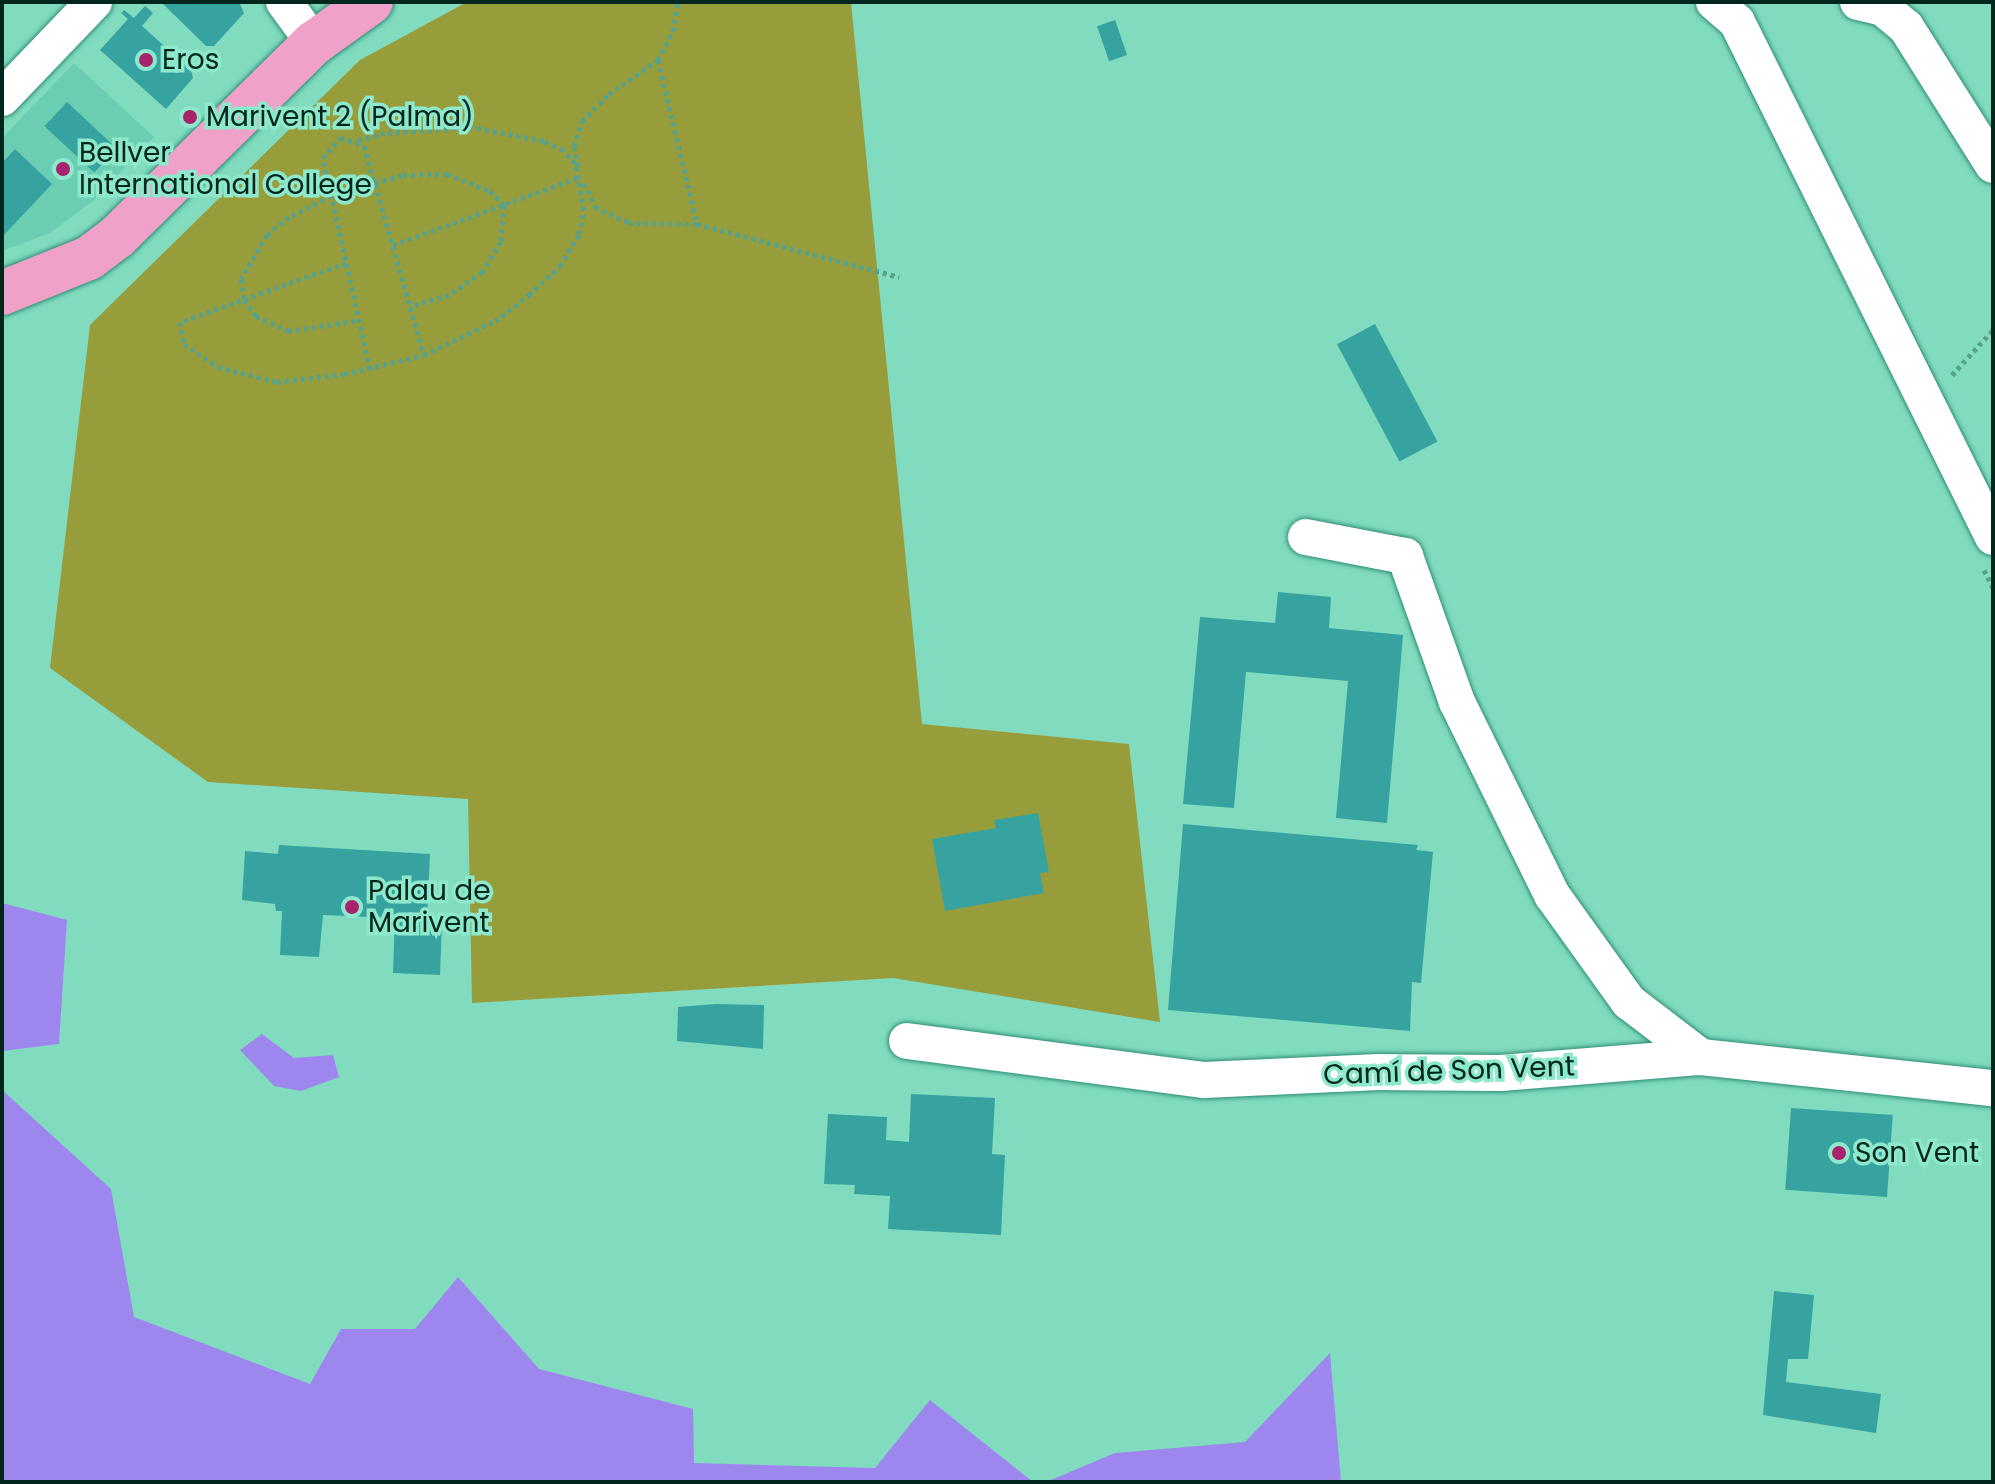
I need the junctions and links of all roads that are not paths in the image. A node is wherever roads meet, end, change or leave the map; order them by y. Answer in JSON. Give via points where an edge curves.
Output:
{"nodes":[{"id":1,"x":94,"y":2,"type":"edge"},
{"id":2,"x":284,"y":2,"type":"edge"},
{"id":3,"x":371,"y":2,"type":"edge"},
{"id":4,"x":1714,"y":2,"type":"edge"},
{"id":5,"x":1858,"y":2,"type":"edge"},
{"id":6,"x":314,"y":43,"type":"junction"},
{"id":7,"x":2,"y":98,"type":"edge"},
{"id":8,"x":1993,"y":165,"type":"edge"},
{"id":9,"x":2,"y":293,"type":"edge"},
{"id":10,"x":1306,"y":537,"type":"dead end"},
{"id":11,"x":1993,"y":537,"type":"edge"},
{"id":12,"x":907,"y":1041,"type":"dead end"},
{"id":13,"x":1701,"y":1057,"type":"junction"},
{"id":14,"x":1993,"y":1088,"type":"edge"}],
"edges":[{"from":1,"to":7,"type":"street"},
{"from":2,"to":6,"type":"street"},
{"from":3,"to":6,"type":"main road"},
{"from":4,"to":11,"type":"street","via":[[1737,22]]},
{"from":5,"to":8,"type":"street","via":[[1883,8],[1906,27]]},
{"from":6,"to":9,"type":"main road","via":[[118,236],[77,263]]},
{"from":10,"to":13,"type":"street","via":[[1405,556],[1457,702],[1552,895],[1629,1002]]},
{"from":12,"to":13,"type":"street","name":"Camí de Son Vent","via":[[1204,1080],[1501,1073]]},
{"from":13,"to":14,"type":"street","name":"Camí de Son Vent"}]}
